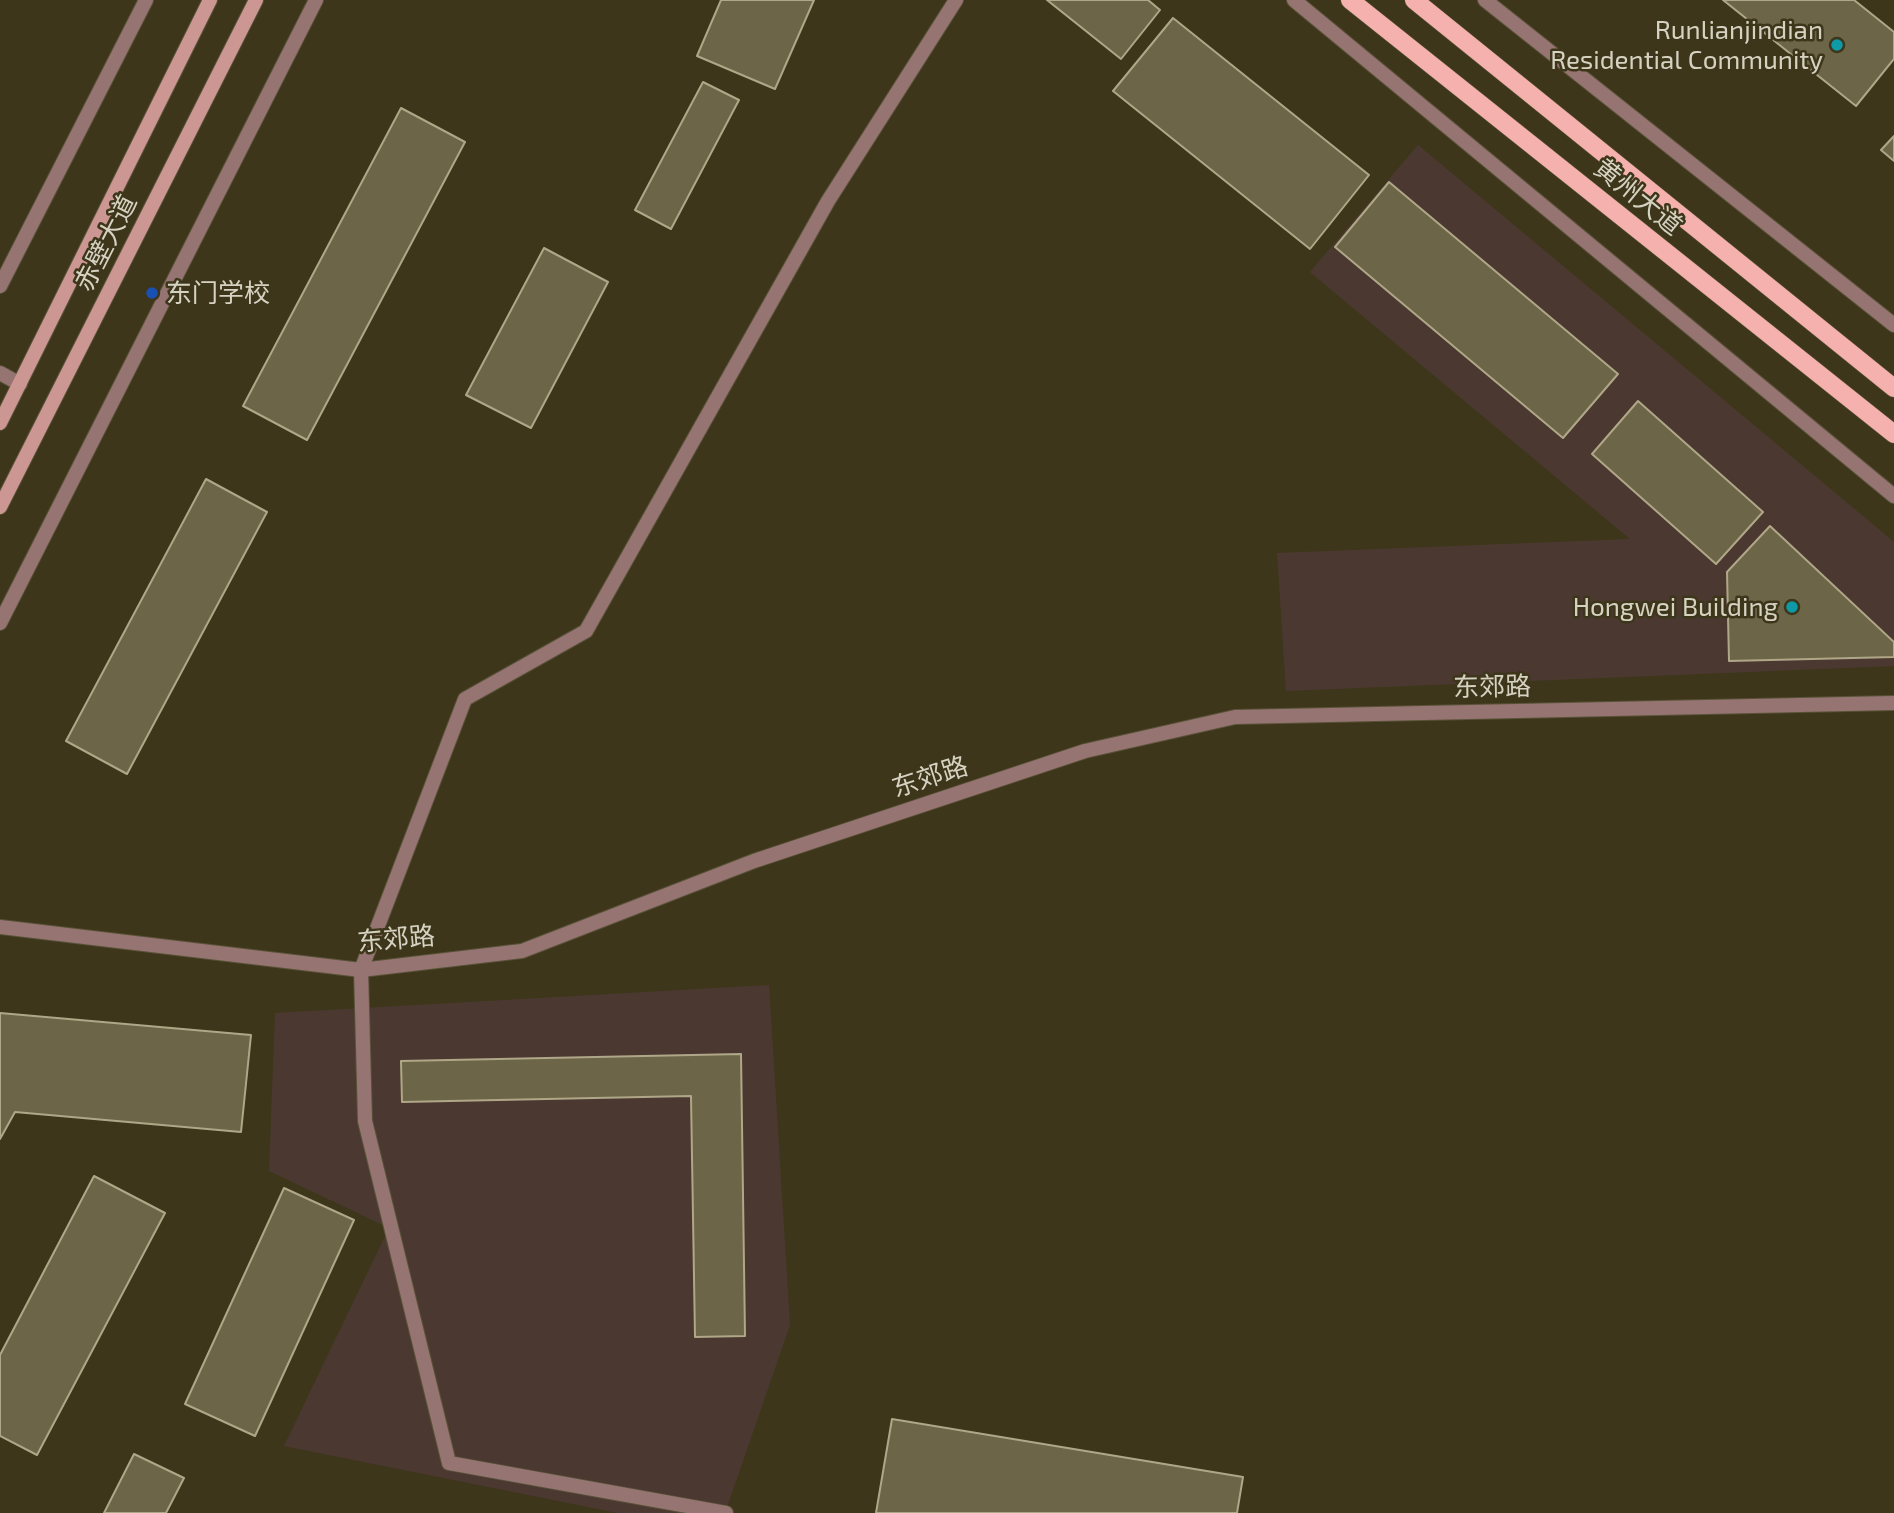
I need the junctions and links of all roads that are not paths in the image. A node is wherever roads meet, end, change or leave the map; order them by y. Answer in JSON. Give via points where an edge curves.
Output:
{"nodes":[{"id":1,"x":146,"y":0,"type":"edge"},
{"id":2,"x":210,"y":0,"type":"edge"},
{"id":3,"x":256,"y":0,"type":"edge"},
{"id":4,"x":316,"y":0,"type":"edge"},
{"id":5,"x":956,"y":0,"type":"edge"},
{"id":6,"x":1294,"y":0,"type":"edge"},
{"id":7,"x":1350,"y":0,"type":"edge"},
{"id":8,"x":1414,"y":0,"type":"edge"},
{"id":9,"x":1485,"y":0,"type":"edge"},
{"id":10,"x":0,"y":286,"type":"edge"},
{"id":11,"x":1894,"y":325,"type":"edge"},
{"id":12,"x":0,"y":373,"type":"edge"},
{"id":13,"x":20,"y":384,"type":"junction"},
{"id":14,"x":1894,"y":388,"type":"edge"},
{"id":15,"x":0,"y":423,"type":"edge"},
{"id":16,"x":1894,"y":434,"type":"edge"},
{"id":17,"x":1894,"y":496,"type":"edge"},
{"id":18,"x":0,"y":507,"type":"edge"},
{"id":19,"x":0,"y":623,"type":"edge"},
{"id":20,"x":1894,"y":703,"type":"edge"},
{"id":21,"x":0,"y":927,"type":"edge"},
{"id":22,"x":361,"y":970,"type":"junction"},
{"id":23,"x":726,"y":1513,"type":"edge"}],
"edges":[{"from":1,"to":10,"type":"street"},
{"from":2,"to":13,"type":"main road","name":"赤壁大道"},
{"from":3,"to":18,"type":"main road","name":"赤壁大道"},
{"from":4,"to":19,"type":"street"},
{"from":5,"to":22,"type":"street","via":[[828,201],[586,631],[465,699]]},
{"from":6,"to":17,"type":"street"},
{"from":7,"to":16,"type":"main road","name":"黄州大道"},
{"from":8,"to":14,"type":"main road","name":"黄州大道"},
{"from":9,"to":11,"type":"street"},
{"from":12,"to":13,"type":"street"},
{"from":13,"to":15,"type":"main road","name":"赤壁大道"},
{"from":20,"to":22,"type":"street","name":"东郊路","via":[[1235,717],[1085,751],[754,861],[522,951]]},
{"from":21,"to":22,"type":"street","name":"东郊路"},
{"from":22,"to":23,"type":"street","via":[[365,1121],[449,1463]]}]}
